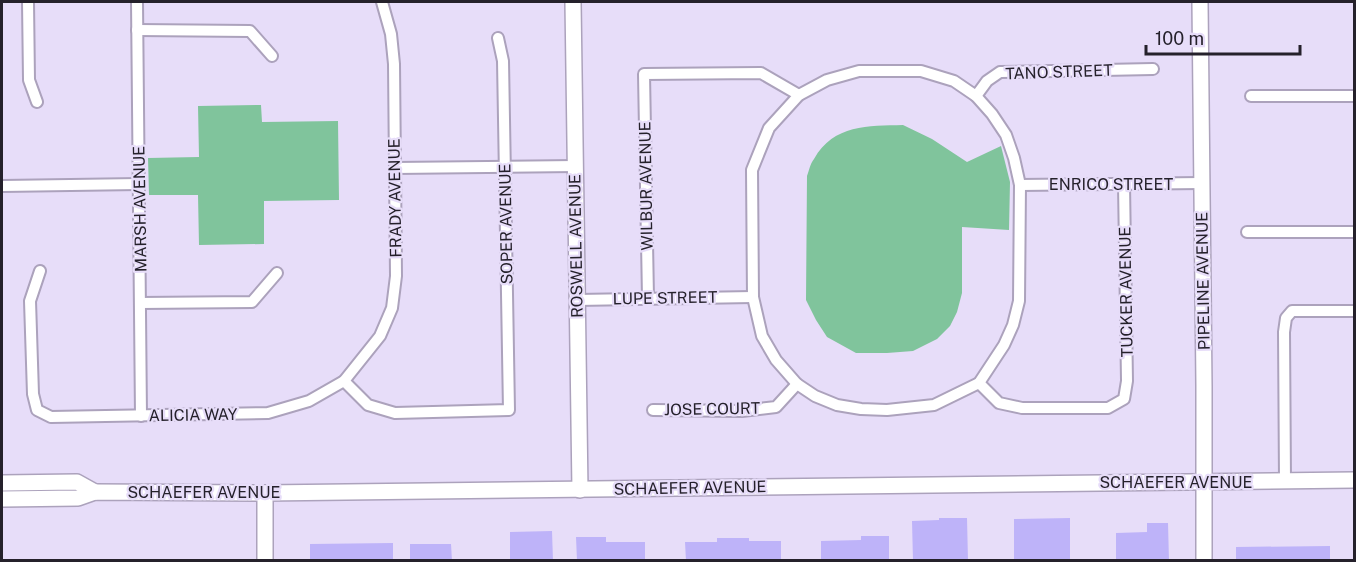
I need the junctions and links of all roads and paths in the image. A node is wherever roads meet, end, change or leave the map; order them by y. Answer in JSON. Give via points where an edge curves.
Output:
{"nodes":[{"id":1,"x":28,"y":2,"type":"edge"},
{"id":2,"x":137,"y":2,"type":"edge"},
{"id":3,"x":382,"y":2,"type":"edge"},
{"id":4,"x":573,"y":2,"type":"edge"},
{"id":5,"x":1200,"y":2,"type":"edge"},
{"id":6,"x":137,"y":30,"type":"junction"},
{"id":7,"x":498,"y":38,"type":"dead end"},
{"id":8,"x":272,"y":56,"type":"dead end"},
{"id":9,"x":1153,"y":69,"type":"dead end"},
{"id":10,"x":799,"y":95,"type":"junction"},
{"id":11,"x":976,"y":96,"type":"junction"},
{"id":12,"x":1251,"y":96,"type":"dead end"},
{"id":13,"x":1354,"y":96,"type":"edge"},
{"id":14,"x":37,"y":102,"type":"dead end"},
{"id":15,"x":576,"y":166,"type":"junction"},
{"id":16,"x":505,"y":167,"type":"junction"},
{"id":17,"x":395,"y":168,"type":"junction"},
{"id":18,"x":1202,"y":183,"type":"junction"},
{"id":19,"x":139,"y":184,"type":"junction"},
{"id":20,"x":1020,"y":184,"type":"junction"},
{"id":21,"x":1124,"y":184,"type":"junction"},
{"id":22,"x":2,"y":186,"type":"edge"},
{"id":23,"x":1354,"y":231,"type":"edge"},
{"id":24,"x":1247,"y":232,"type":"dead end"},
{"id":25,"x":40,"y":271,"type":"dead end"},
{"id":26,"x":277,"y":273,"type":"dead end"},
{"id":27,"x":753,"y":297,"type":"junction"},
{"id":28,"x":648,"y":298,"type":"junction"},
{"id":29,"x":577,"y":300,"type":"junction"},
{"id":30,"x":140,"y":303,"type":"junction"},
{"id":31,"x":1354,"y":311,"type":"edge"},
{"id":32,"x":345,"y":381,"type":"junction"},
{"id":33,"x":980,"y":383,"type":"junction"},
{"id":34,"x":797,"y":384,"type":"junction"},
{"id":35,"x":653,"y":410,"type":"dead end"},
{"id":36,"x":141,"y":416,"type":"junction"},
{"id":37,"x":1354,"y":480,"type":"edge"},
{"id":38,"x":1203,"y":481,"type":"junction"},
{"id":39,"x":1285,"y":481,"type":"junction"},
{"id":40,"x":2,"y":483,"type":"edge"},
{"id":41,"x":580,"y":490,"type":"junction"},
{"id":42,"x":95,"y":492,"type":"junction"},
{"id":43,"x":265,"y":493,"type":"junction"},
{"id":44,"x":2,"y":499,"type":"edge"},
{"id":45,"x":265,"y":561,"type":"edge"},
{"id":46,"x":1204,"y":561,"type":"edge"}],
"edges":[{"from":1,"to":14,"type":"street","via":[[29,80]]},
{"from":2,"to":6,"type":"street","name":"MARSH AVENUE"},
{"from":3,"to":17,"type":"street","name":"FRADY AVENUE","via":[[394,64]]},
{"from":4,"to":15,"type":"main road","name":"ROSWELL AVENUE"},
{"from":5,"to":18,"type":"main road","name":"PIPELINE AVENUE"},
{"from":6,"to":8,"type":"street","via":[[250,31]]},
{"from":6,"to":19,"type":"street","name":"MARSH AVENUE"},
{"from":7,"to":16,"type":"street","name":"SOPER AVENUE","via":[[503,61]]},
{"from":9,"to":11,"type":"street","name":"TANO STREET","via":[[1000,72]]},
{"from":10,"to":11,"type":"street","via":[[827,80],[859,71],[921,71],[954,81]]},
{"from":10,"to":27,"type":"street","via":[[769,128],[753,170]]},
{"from":10,"to":28,"type":"street","name":"WILBUR AVENUE","via":[[761,73],[644,74]]},
{"from":11,"to":20,"type":"street","via":[[1006,135]]},
{"from":12,"to":13,"type":"street"},
{"from":15,"to":16,"type":"street"},
{"from":15,"to":29,"type":"main road","name":"ROSWELL AVENUE"},
{"from":16,"to":17,"type":"street"},
{"from":16,"to":32,"type":"street","name":"SOPER AVENUE","via":[[509,411],[395,413],[368,405]]},
{"from":17,"to":32,"type":"street","name":"FRADY AVENUE","via":[[396,276],[392,308],[380,336]]},
{"from":18,"to":21,"type":"street","name":"ENRICO STREET"},
{"from":18,"to":38,"type":"main road","name":"PIPELINE AVENUE"},
{"from":19,"to":22,"type":"street"},
{"from":19,"to":30,"type":"street","name":"MARSH AVENUE"},
{"from":20,"to":21,"type":"street","name":"ENRICO STREET"},
{"from":20,"to":33,"type":"street","via":[[1019,301],[1004,345]]},
{"from":21,"to":33,"type":"street","name":"TUCKER AVENUE","via":[[1124,399],[1108,408],[1022,408],[999,404]]},
{"from":23,"to":24,"type":"street"},
{"from":25,"to":36,"type":"street","name":"ALICIA WAY","via":[[30,301],[37,410],[51,417]]},
{"from":26,"to":30,"type":"street","via":[[252,302]]},
{"from":27,"to":28,"type":"street","name":"LUPE STREET"},
{"from":27,"to":34,"type":"street","via":[[762,336]]},
{"from":28,"to":29,"type":"street","name":"LUPE STREET"},
{"from":29,"to":41,"type":"main road","name":"ROSWELL AVENUE"},
{"from":30,"to":36,"type":"street","name":"MARSH AVENUE"},
{"from":31,"to":39,"type":"street","via":[[1292,311],[1286,318]]},
{"from":32,"to":36,"type":"street","name":"ALICIA WAY","via":[[309,401],[268,413]]},
{"from":33,"to":34,"type":"street","via":[[934,405],[887,410],[837,405]]},
{"from":34,"to":35,"type":"street","name":"JOSE COURT","via":[[776,407],[742,411]]},
{"from":37,"to":39,"type":"main road","name":"SCHAEFER AVENUE"},
{"from":38,"to":39,"type":"main road","name":"SCHAEFER AVENUE"},
{"from":38,"to":41,"type":"main road","name":"SCHAEFER AVENUE"},
{"from":38,"to":46,"type":"main road","name":"PIPELINE AVENUE"},
{"from":40,"to":42,"type":"main road","name":"SCHAEFER AVENUE","via":[[77,482]]},
{"from":41,"to":43,"type":"main road","name":"SCHAEFER AVENUE"},
{"from":42,"to":43,"type":"main road","name":"SCHAEFER AVENUE"},
{"from":42,"to":44,"type":"main road","name":"SCHAEFER AVENUE","via":[[78,498]]},
{"from":43,"to":45,"type":"main road"}]}
